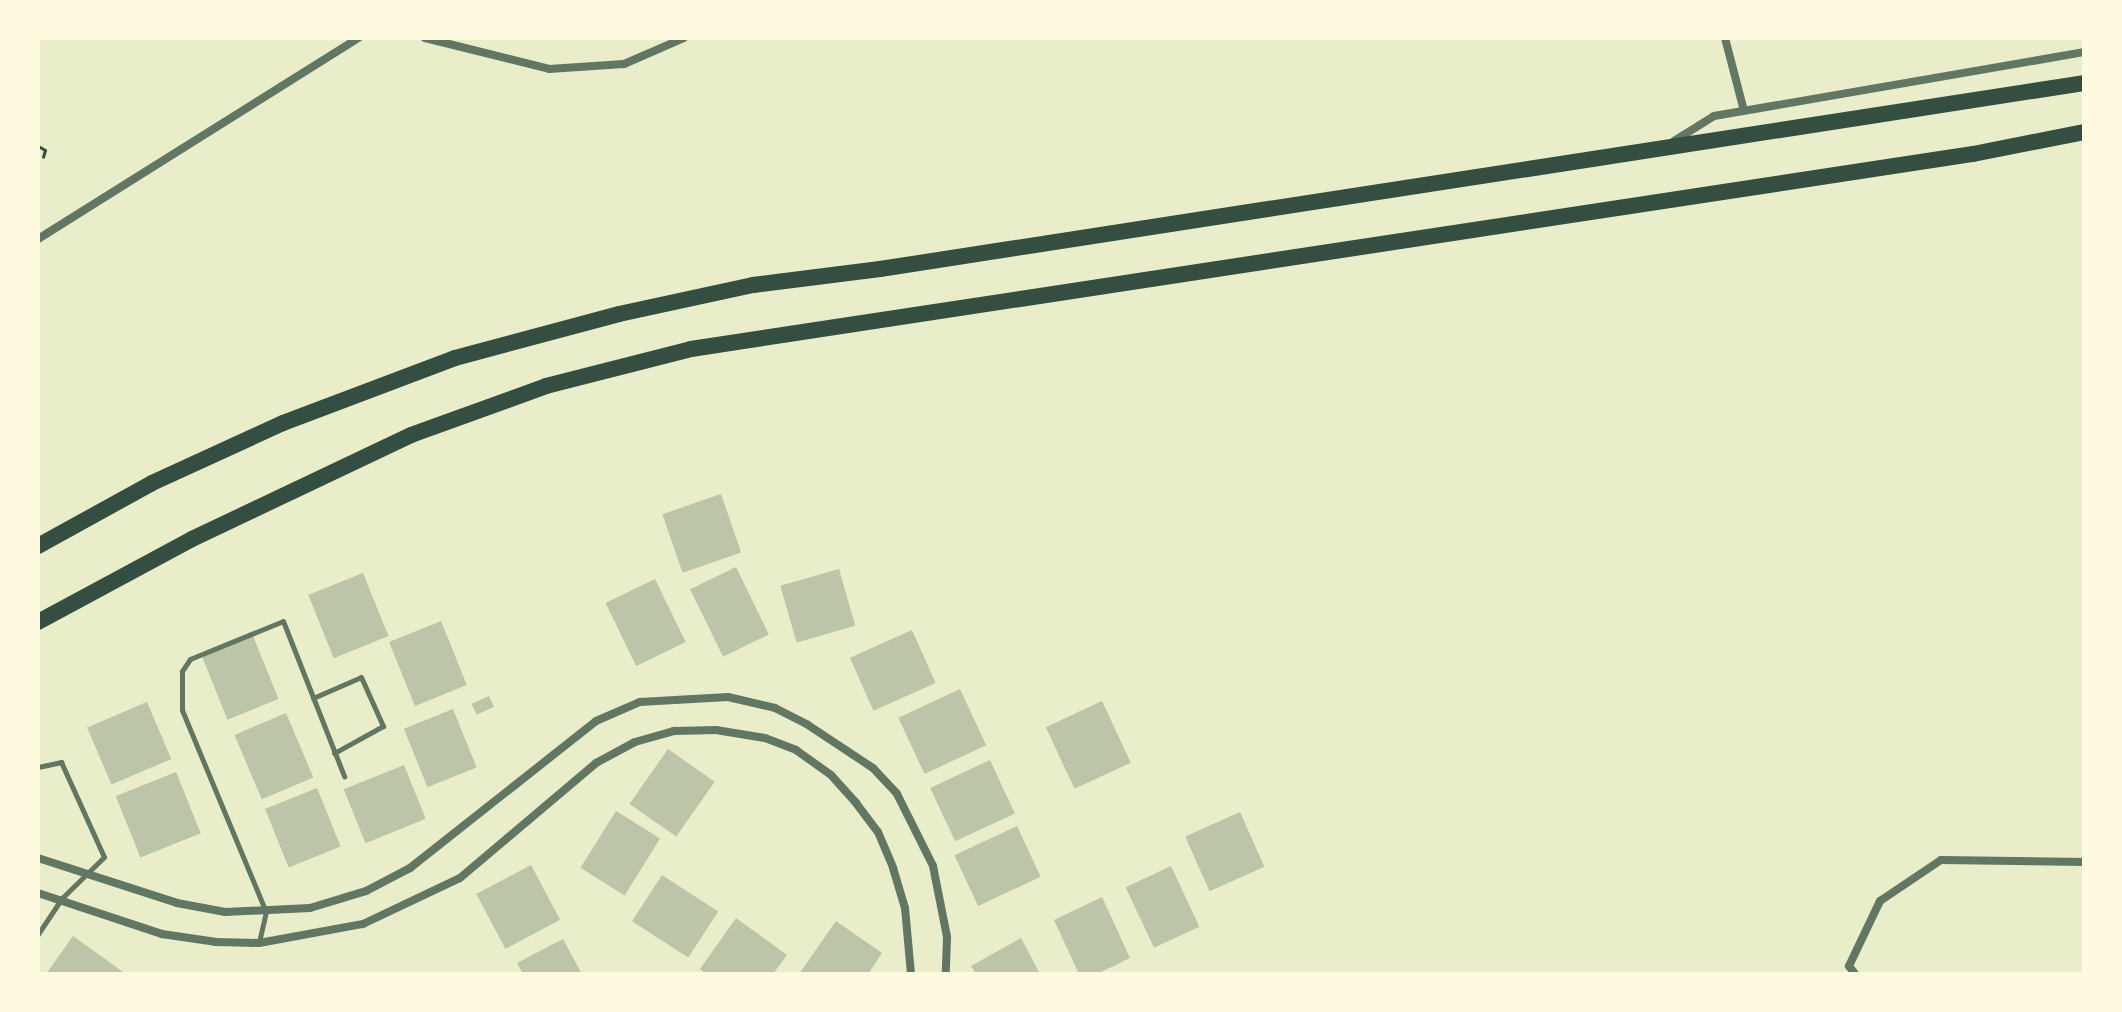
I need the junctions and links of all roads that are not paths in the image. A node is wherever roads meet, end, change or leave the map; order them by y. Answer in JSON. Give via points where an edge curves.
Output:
{"nodes":[{"id":1,"x":358,"y":38,"type":"edge"},
{"id":2,"x":425,"y":38,"type":"edge"},
{"id":3,"x":684,"y":38,"type":"edge"},
{"id":4,"x":1725,"y":38,"type":"edge"},
{"id":5,"x":2084,"y":52,"type":"edge"},
{"id":6,"x":2084,"y":83,"type":"edge"},
{"id":7,"x":1744,"y":111,"type":"junction"},
{"id":8,"x":2084,"y":132,"type":"edge"},
{"id":9,"x":1659,"y":150,"type":"junction"},
{"id":10,"x":38,"y":239,"type":"edge"},
{"id":11,"x":38,"y":546,"type":"edge"},
{"id":12,"x":38,"y":622,"type":"edge"},
{"id":13,"x":313,"y":698,"type":"junction"},
{"id":14,"x":334,"y":753,"type":"junction"},
{"id":15,"x":38,"y":767,"type":"edge"},
{"id":16,"x":344,"y":776,"type":"dead end"},
{"id":17,"x":38,"y":858,"type":"edge"},
{"id":18,"x":2084,"y":862,"type":"edge"},
{"id":19,"x":94,"y":872,"type":"junction"},
{"id":20,"x":38,"y":893,"type":"edge"},
{"id":21,"x":62,"y":898,"type":"junction"},
{"id":22,"x":266,"y":912,"type":"junction"},
{"id":23,"x":38,"y":934,"type":"edge"},
{"id":24,"x":259,"y":943,"type":"junction"},
{"id":25,"x":911,"y":974,"type":"edge"},
{"id":26,"x":946,"y":974,"type":"edge"},
{"id":27,"x":1855,"y":974,"type":"edge"}],
"edges":[{"from":1,"to":10,"type":"street"},
{"from":2,"to":3,"type":"street","via":[[549,69],[624,64]]},
{"from":4,"to":7,"type":"street"},
{"from":5,"to":7,"type":"street"},
{"from":6,"to":9,"type":"highway"},
{"from":7,"to":9,"type":"street","via":[[1714,116]]},
{"from":8,"to":12,"type":"highway","via":[[1973,154],[691,349],[546,386],[411,435],[192,539]]},
{"from":9,"to":11,"type":"highway","via":[[753,285],[619,314],[455,358],[283,423],[152,483]]},
{"from":13,"to":14,"type":"lane"},
{"from":13,"to":14,"type":"lane","via":[[361,677],[383,726]]},
{"from":13,"to":22,"type":"lane","via":[[283,621],[190,659],[182,671],[182,710]]},
{"from":14,"to":16,"type":"lane"},
{"from":15,"to":19,"type":"lane","via":[[61,762],[102,845],[104,857]]},
{"from":17,"to":19,"type":"street"},
{"from":18,"to":27,"type":"street","via":[[1941,860],[1880,901],[1849,966]]},
{"from":19,"to":21,"type":"lane"},
{"from":19,"to":22,"type":"street","via":[[177,903]]},
{"from":20,"to":21,"type":"street"},
{"from":21,"to":23,"type":"lane"},
{"from":21,"to":24,"type":"street","via":[[162,934]]},
{"from":22,"to":24,"type":"lane"},
{"from":22,"to":26,"type":"street","via":[[310,908],[366,891],[410,868],[596,721],[640,702],[728,697],[775,708],[808,725],[873,768],[897,794],[933,866],[947,937]]},
{"from":24,"to":25,"type":"street","via":[[363,924],[406,906],[460,878],[596,763],[635,742],[674,731],[716,730],[765,738],[796,750],[831,775],[856,803],[878,832],[893,868],[905,908]]}]}
